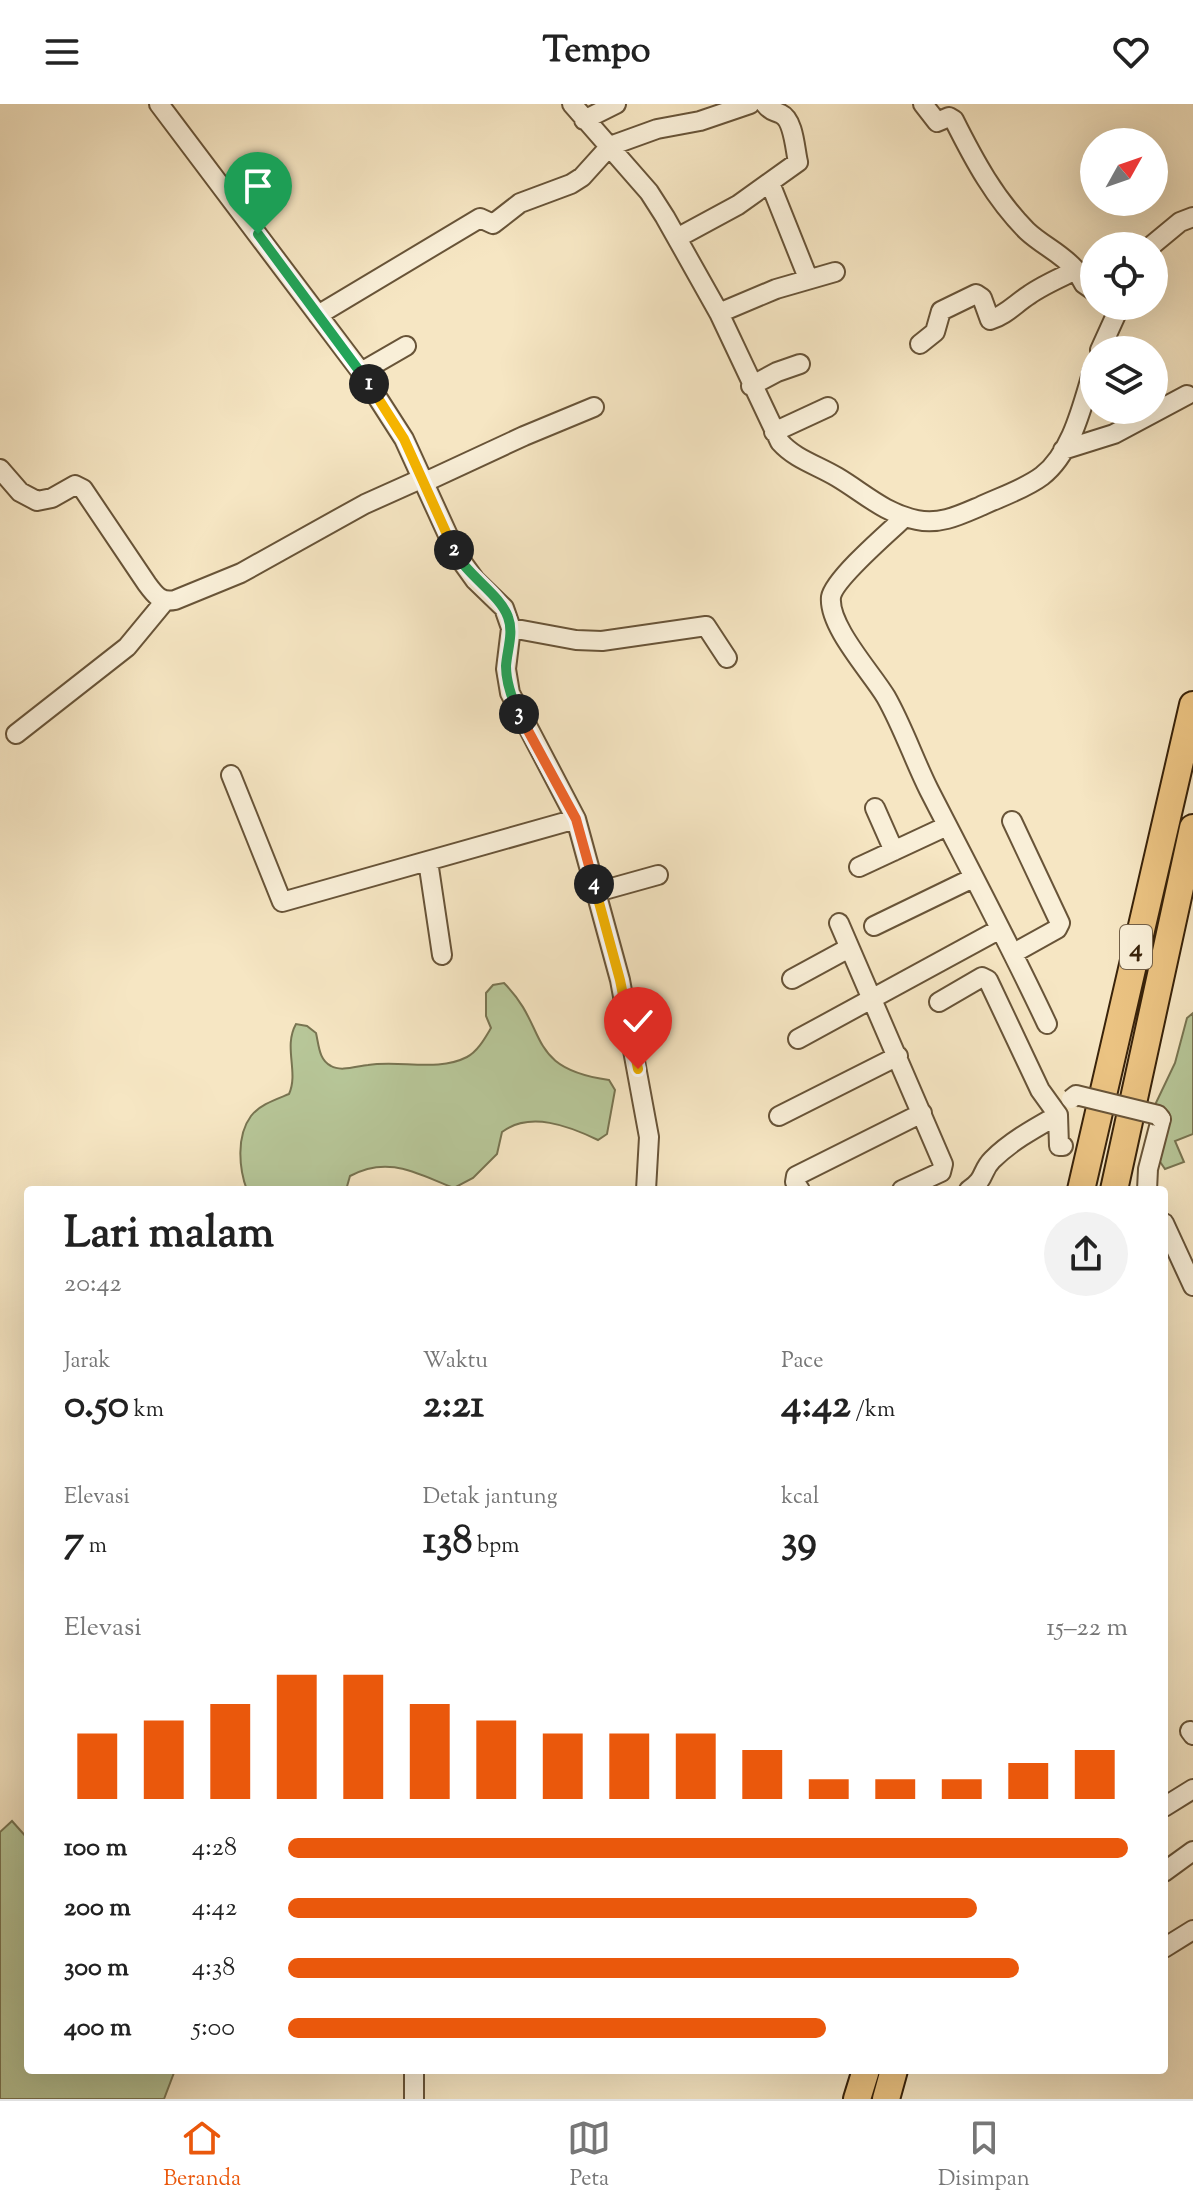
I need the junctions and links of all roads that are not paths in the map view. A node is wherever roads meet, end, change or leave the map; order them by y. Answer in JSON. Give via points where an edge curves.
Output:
{"nodes":[{"id":1,"x":572,"y":104,"type":"edge"},
{"id":2,"x":616,"y":104,"type":"edge"},
{"id":3,"x":750,"y":104,"type":"edge"},
{"id":4,"x":765,"y":104,"type":"edge"},
{"id":5,"x":923,"y":104,"type":"edge"},
{"id":6,"x":161,"y":105,"type":"edge"},
{"id":7,"x":584,"y":120,"type":"junction"},
{"id":8,"x":610,"y":146,"type":"junction"},
{"id":9,"x":770,"y":183,"type":"junction"},
{"id":10,"x":1193,"y":217,"type":"edge"},
{"id":11,"x":1168,"y":232,"type":"edge"},
{"id":12,"x":677,"y":238,"type":"junction"},
{"id":13,"x":1076,"y":270,"type":"junction"},
{"id":14,"x":835,"y":272,"type":"dead end"},
{"id":15,"x":1080,"y":277,"type":"edge"},
{"id":16,"x":808,"y":278,"type":"junction"},
{"id":17,"x":719,"y":313,"type":"junction"},
{"id":18,"x":318,"y":315,"type":"junction"},
{"id":19,"x":920,"y":344,"type":"dead end"},
{"id":20,"x":406,"y":346,"type":"dead end"},
{"id":21,"x":800,"y":364,"type":"dead end"},
{"id":22,"x":361,"y":372,"type":"junction"},
{"id":23,"x":751,"y":386,"type":"junction"},
{"id":24,"x":1187,"y":395,"type":"dead end"},
{"id":25,"x":594,"y":407,"type":"dead end"},
{"id":26,"x":828,"y":407,"type":"dead end"},
{"id":27,"x":1080,"y":414,"type":"edge"},
{"id":28,"x":774,"y":432,"type":"junction"},
{"id":29,"x":1063,"y":450,"type":"junction"},
{"id":30,"x":0,"y":469,"type":"edge"},
{"id":31,"x":424,"y":480,"type":"junction"},
{"id":32,"x":905,"y":517,"type":"junction"},
{"id":33,"x":165,"y":601,"type":"junction"},
{"id":34,"x":511,"y":628,"type":"junction"},
{"id":35,"x":727,"y":658,"type":"dead end"},
{"id":36,"x":1193,"y":705,"type":"edge"},
{"id":37,"x":16,"y":734,"type":"dead end"},
{"id":38,"x":231,"y":775,"type":"dead end"},
{"id":39,"x":875,"y":808,"type":"dead end"},
{"id":40,"x":576,"y":819,"type":"junction"},
{"id":41,"x":1012,"y":821,"type":"dead end"},
{"id":42,"x":947,"y":826,"type":"junction"},
{"id":43,"x":1193,"y":828,"type":"edge"},
{"id":44,"x":894,"y":851,"type":"junction"},
{"id":45,"x":428,"y":861,"type":"junction"},
{"id":46,"x":859,"y":867,"type":"dead end"},
{"id":47,"x":658,"y":875,"type":"dead end"},
{"id":48,"x":973,"y":878,"type":"junction"},
{"id":49,"x":597,"y":892,"type":"junction"},
{"id":50,"x":839,"y":923,"type":"dead end"},
{"id":51,"x":874,"y":926,"type":"dead end"},
{"id":52,"x":1000,"y":929,"type":"junction"},
{"id":53,"x":849,"y":948,"type":"junction"},
{"id":54,"x":1014,"y":953,"type":"junction"},
{"id":55,"x":442,"y":955,"type":"dead end"},
{"id":56,"x":792,"y":979,"type":"dead end"},
{"id":57,"x":872,"y":999,"type":"junction"},
{"id":58,"x":939,"y":1002,"type":"dead end"},
{"id":59,"x":1047,"y":1024,"type":"dead end"},
{"id":60,"x":798,"y":1039,"type":"dead end"},
{"id":61,"x":898,"y":1056,"type":"junction"},
{"id":62,"x":922,"y":1113,"type":"junction"},
{"id":63,"x":1058,"y":1115,"type":"junction"},
{"id":64,"x":779,"y":1116,"type":"dead end"},
{"id":65,"x":646,"y":1186,"type":"edge"},
{"id":66,"x":798,"y":1186,"type":"edge"},
{"id":67,"x":911,"y":1186,"type":"edge"},
{"id":68,"x":975,"y":1186,"type":"edge"},
{"id":69,"x":1082,"y":1186,"type":"edge"},
{"id":70,"x":1115,"y":1186,"type":"edge"},
{"id":71,"x":1147,"y":1186,"type":"edge"},
{"id":72,"x":1168,"y":1232,"type":"edge"},
{"id":73,"x":1193,"y":1286,"type":"edge"},
{"id":74,"x":1193,"y":1789,"type":"edge"},
{"id":75,"x":1168,"y":1799,"type":"edge"},
{"id":76,"x":1193,"y":1851,"type":"edge"},
{"id":77,"x":1168,"y":1869,"type":"edge"},
{"id":78,"x":1193,"y":1930,"type":"edge"},
{"id":79,"x":1168,"y":1946,"type":"edge"},
{"id":80,"x":414,"y":2074,"type":"edge"},
{"id":81,"x":865,"y":2074,"type":"edge"},
{"id":82,"x":893,"y":2074,"type":"edge"},
{"id":83,"x":414,"y":2099,"type":"edge"},
{"id":84,"x":857,"y":2099,"type":"edge"},
{"id":85,"x":886,"y":2099,"type":"edge"}],
"edges":[{"from":1,"to":7,"type":"street"},
{"from":2,"to":7,"type":"street"},
{"from":3,"to":8,"type":"street"},
{"from":4,"to":9,"type":"street","via":[[787,120],[798,162]]},
{"from":5,"to":13,"type":"street","via":[[937,122],[954,120],[998,196],[1026,229]]},
{"from":6,"to":18,"type":"street"},
{"from":7,"to":8,"type":"street"},
{"from":8,"to":12,"type":"street","via":[[649,192]]},
{"from":8,"to":18,"type":"street","via":[[571,184],[520,203],[493,224],[480,218]]},
{"from":9,"to":12,"type":"street"},
{"from":9,"to":16,"type":"street"},
{"from":10,"to":11,"type":"street"},
{"from":12,"to":17,"type":"street"},
{"from":13,"to":15,"type":"street"},
{"from":13,"to":19,"type":"street","via":[[994,319],[987,317],[976,294],[941,311],[935,332]]},
{"from":14,"to":16,"type":"street"},
{"from":16,"to":17,"type":"street"},
{"from":17,"to":23,"type":"street"},
{"from":18,"to":22,"type":"street"},
{"from":20,"to":22,"type":"street"},
{"from":21,"to":23,"type":"street"},
{"from":22,"to":31,"type":"street"},
{"from":23,"to":28,"type":"street"},
{"from":24,"to":29,"type":"street","via":[[1114,434]]},
{"from":25,"to":31,"type":"street"},
{"from":26,"to":28,"type":"street"},
{"from":27,"to":29,"type":"street"},
{"from":28,"to":32,"type":"street","via":[[789,452],[877,506]]},
{"from":29,"to":32,"type":"street","via":[[1043,475],[969,511],[939,522]]},
{"from":30,"to":33,"type":"street","via":[[20,492],[37,501],[75,485],[83,489],[155,596]]},
{"from":31,"to":33,"type":"street","via":[[365,504],[241,573]]},
{"from":31,"to":34,"type":"street","via":[[457,555],[504,608]]},
{"from":32,"to":42,"type":"street","via":[[848,572],[831,597],[845,640],[897,717]]},
{"from":33,"to":37,"type":"street","via":[[127,647]]},
{"from":34,"to":35,"type":"street","via":[[602,641],[706,626]]},
{"from":34,"to":40,"type":"street","via":[[506,669],[510,693]]},
{"from":36,"to":69,"type":"highway","number":"4"},
{"from":38,"to":45,"type":"street","via":[[281,902]]},
{"from":39,"to":44,"type":"street"},
{"from":40,"to":45,"type":"street"},
{"from":40,"to":49,"type":"street"},
{"from":41,"to":54,"type":"street","via":[[1060,923]]},
{"from":42,"to":44,"type":"street"},
{"from":42,"to":48,"type":"street"},
{"from":43,"to":70,"type":"highway","number":"4"},
{"from":44,"to":46,"type":"street"},
{"from":45,"to":55,"type":"street"},
{"from":47,"to":49,"type":"street"},
{"from":48,"to":51,"type":"street"},
{"from":48,"to":52,"type":"street"},
{"from":49,"to":65,"type":"street","via":[[638,1069],[649,1137]]},
{"from":50,"to":53,"type":"street"},
{"from":52,"to":54,"type":"street"},
{"from":52,"to":57,"type":"street"},
{"from":53,"to":56,"type":"street"},
{"from":53,"to":57,"type":"street"},
{"from":54,"to":59,"type":"street"},
{"from":57,"to":60,"type":"street"},
{"from":57,"to":61,"type":"street"},
{"from":58,"to":63,"type":"street","via":[[982,977],[988,980],[1040,1090]]},
{"from":61,"to":62,"type":"street"},
{"from":61,"to":64,"type":"street"},
{"from":62,"to":66,"type":"street","via":[[796,1176]]},
{"from":62,"to":67,"type":"street","via":[[943,1168]]},
{"from":63,"to":68,"type":"street","via":[[990,1162]]},
{"from":63,"to":71,"type":"street","bridge":true,"via":[[1061,1147],[1076,1095],[1158,1115]]},
{"from":72,"to":73,"type":"street"},
{"from":74,"to":75,"type":"street"},
{"from":76,"to":77,"type":"street"},
{"from":78,"to":79,"type":"street"},
{"from":80,"to":83,"type":"street"},
{"from":81,"to":84,"type":"highway"},
{"from":82,"to":85,"type":"highway"}]}
